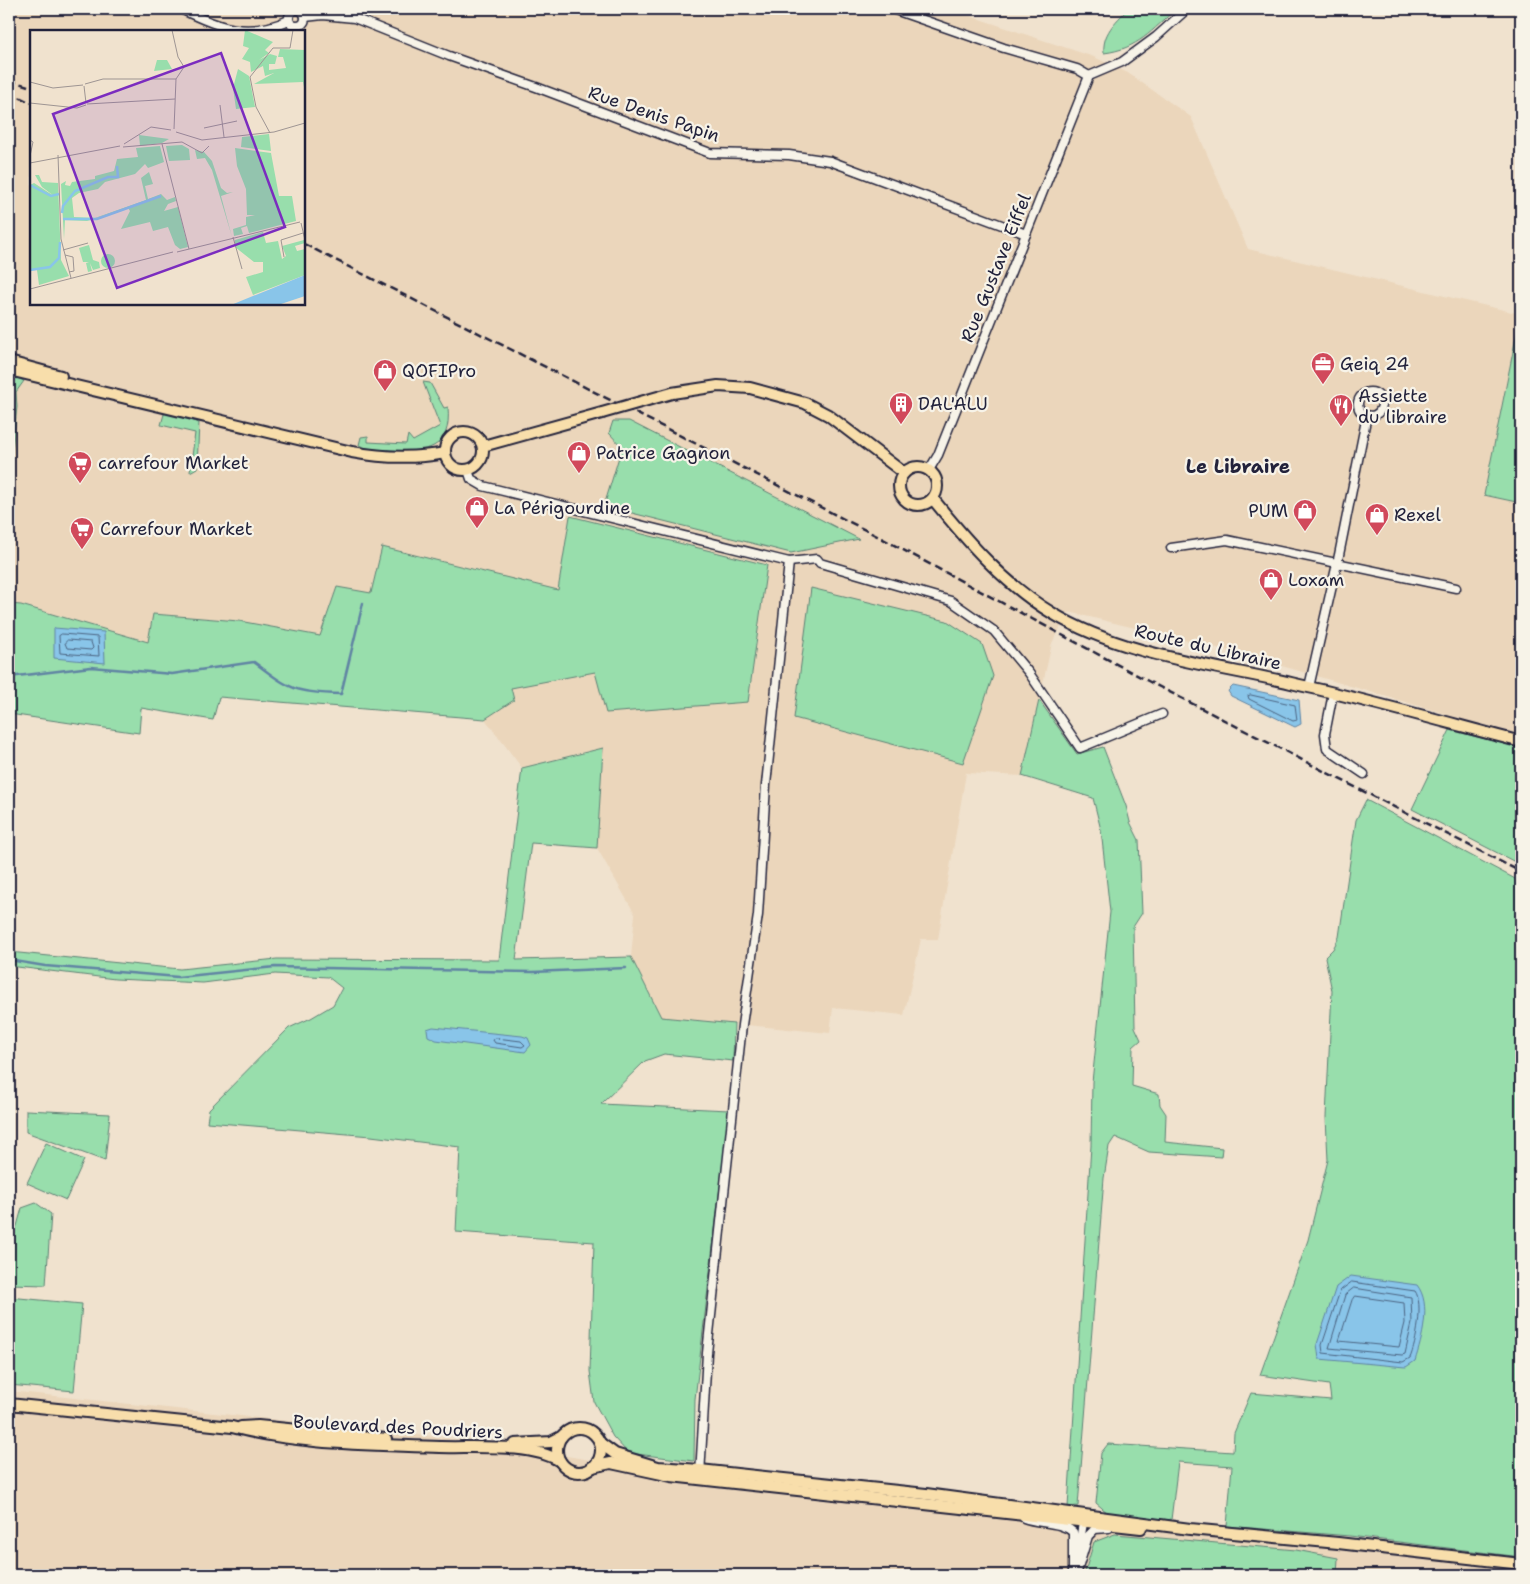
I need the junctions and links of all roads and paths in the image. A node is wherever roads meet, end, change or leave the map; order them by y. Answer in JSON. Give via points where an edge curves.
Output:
{"nodes":[{"id":1,"x":181,"y":9,"type":"edge"},
{"id":2,"x":296,"y":9,"type":"edge"},
{"id":3,"x":892,"y":9,"type":"edge"},
{"id":4,"x":1187,"y":9,"type":"edge"},
{"id":5,"x":305,"y":18,"type":"junction"},
{"id":6,"x":289,"y":20,"type":"junction"},
{"id":7,"x":1089,"y":76,"type":"junction"},
{"id":8,"x":1026,"y":234,"type":"junction"},
{"id":9,"x":9,"y":362,"type":"edge"},
{"id":10,"x":9,"y":370,"type":"edge"},
{"id":11,"x":1367,"y":415,"type":"dead end"},
{"id":12,"x":207,"y":416,"type":"junction"},
{"id":13,"x":483,"y":446,"type":"junction"},
{"id":14,"x":445,"y":453,"type":"junction"},
{"id":15,"x":468,"y":470,"type":"junction"},
{"id":16,"x":929,"y":470,"type":"junction"},
{"id":17,"x":904,"y":473,"type":"junction"},
{"id":18,"x":932,"y":499,"type":"junction"},
{"id":19,"x":1171,"y":548,"type":"dead end"},
{"id":20,"x":789,"y":562,"type":"junction"},
{"id":21,"x":1337,"y":563,"type":"junction"},
{"id":22,"x":1456,"y":588,"type":"dead end"},
{"id":23,"x":1309,"y":687,"type":"junction"},
{"id":24,"x":1333,"y":693,"type":"junction"},
{"id":25,"x":1162,"y":714,"type":"dead end"},
{"id":26,"x":1521,"y":742,"type":"edge"},
{"id":27,"x":1364,"y":774,"type":"dead end"},
{"id":28,"x":9,"y":1404,"type":"edge"},
{"id":29,"x":232,"y":1428,"type":"junction"},
{"id":30,"x":561,"y":1437,"type":"junction"},
{"id":31,"x":600,"y":1443,"type":"junction"},
{"id":32,"x":560,"y":1461,"type":"junction"},
{"id":33,"x":592,"y":1467,"type":"junction"},
{"id":34,"x":700,"y":1474,"type":"junction"},
{"id":35,"x":1017,"y":1515,"type":"junction"},
{"id":36,"x":1083,"y":1519,"type":"junction"},
{"id":37,"x":1131,"y":1527,"type":"junction"},
{"id":38,"x":1190,"y":1529,"type":"junction"},
{"id":39,"x":1521,"y":1564,"type":"edge"},
{"id":40,"x":1074,"y":1575,"type":"edge"}],
"edges":[{"from":1,"to":6,"type":"street","via":[[229,29],[272,28]]},
{"from":2,"to":5,"type":"street"},
{"from":2,"to":6,"type":"street","via":[[290,13]]},
{"from":3,"to":7,"type":"street","via":[[1004,48],[1077,69]]},
{"from":4,"to":7,"type":"street","via":[[1122,62]]},
{"from":5,"to":6,"type":"street","via":[[298,26]]},
{"from":5,"to":8,"type":"street","name":"Rue Denis Papin","via":[[323,15],[354,18],[710,153],[789,155],[830,161]]},
{"from":7,"to":8,"type":"street","name":"Rue Gustave Eiffel"},
{"from":8,"to":16,"type":"street","name":"Rue Gustave Eiffel","via":[[938,455]]},
{"from":9,"to":12,"type":"main road"},
{"from":10,"to":12,"type":"main road"},
{"from":11,"to":21,"type":"street"},
{"from":12,"to":14,"type":"main road","via":[[379,457],[406,458]]},
{"from":13,"to":14,"type":"main road","via":[[470,433],[458,434],[448,441]]},
{"from":13,"to":15,"type":"main road","via":[[479,464]]},
{"from":13,"to":17,"type":"main road","bridge":true,"via":[[672,393],[718,386],[750,388],[805,403],[828,415]]},
{"from":14,"to":15,"type":"main road","via":[[450,465]]},
{"from":15,"to":20,"type":"street","via":[[471,479],[483,486]]},
{"from":16,"to":17,"type":"main road","via":[[913,467]]},
{"from":16,"to":18,"type":"main road","via":[[937,487]]},
{"from":17,"to":18,"type":"main road","via":[[899,491],[906,501],[923,505]]},
{"from":18,"to":23,"type":"main road","name":"Route du Libraire","via":[[1010,583],[1068,622],[1102,638],[1131,646]]},
{"from":19,"to":21,"type":"street","via":[[1227,540]]},
{"from":20,"to":25,"type":"street","via":[[817,559],[820,563],[866,578],[951,601],[994,631],[1029,673],[1080,748]]},
{"from":20,"to":34,"type":"street","via":[[766,785],[758,915],[742,1025],[707,1353]]},
{"from":21,"to":22,"type":"street"},
{"from":21,"to":23,"type":"street"},
{"from":23,"to":24,"type":"main road","name":"Route du Libraire"},
{"from":24,"to":26,"type":"main road","name":"Route du Libraire"},
{"from":24,"to":27,"type":"street","via":[[1325,734],[1327,749]]},
{"from":28,"to":29,"type":"main road","name":"Boulevard des Poudriers"},
{"from":29,"to":30,"type":"main road","name":"Boulevard des Poudriers","via":[[258,1426],[384,1439],[499,1445],[544,1443]]},
{"from":29,"to":32,"type":"main road","name":"Boulevard des Poudriers","via":[[343,1444],[518,1449],[551,1455]]},
{"from":30,"to":31,"type":"main road","via":[[568,1431],[584,1428],[592,1432]]},
{"from":30,"to":32,"type":"main road","via":[[558,1445]]},
{"from":31,"to":33,"type":"main road","via":[[600,1455]]},
{"from":31,"to":34,"type":"main road","via":[[615,1454],[645,1464]]},
{"from":32,"to":33,"type":"main road","via":[[574,1471],[582,1472]]},
{"from":33,"to":34,"type":"main road","via":[[611,1463],[671,1476]]},
{"from":34,"to":35,"type":"main road"},
{"from":34,"to":36,"type":"main road","via":[[926,1494]]},
{"from":35,"to":36,"type":"main road"},
{"from":35,"to":40,"type":"street","via":[[1066,1526],[1073,1532]]},
{"from":36,"to":37,"type":"main road"},
{"from":36,"to":38,"type":"main road","via":[[1146,1522]]},
{"from":36,"to":40,"type":"street"},
{"from":37,"to":38,"type":"main road"},
{"from":37,"to":40,"type":"street","via":[[1095,1529],[1088,1536]]},
{"from":38,"to":39,"type":"main road"}]}
